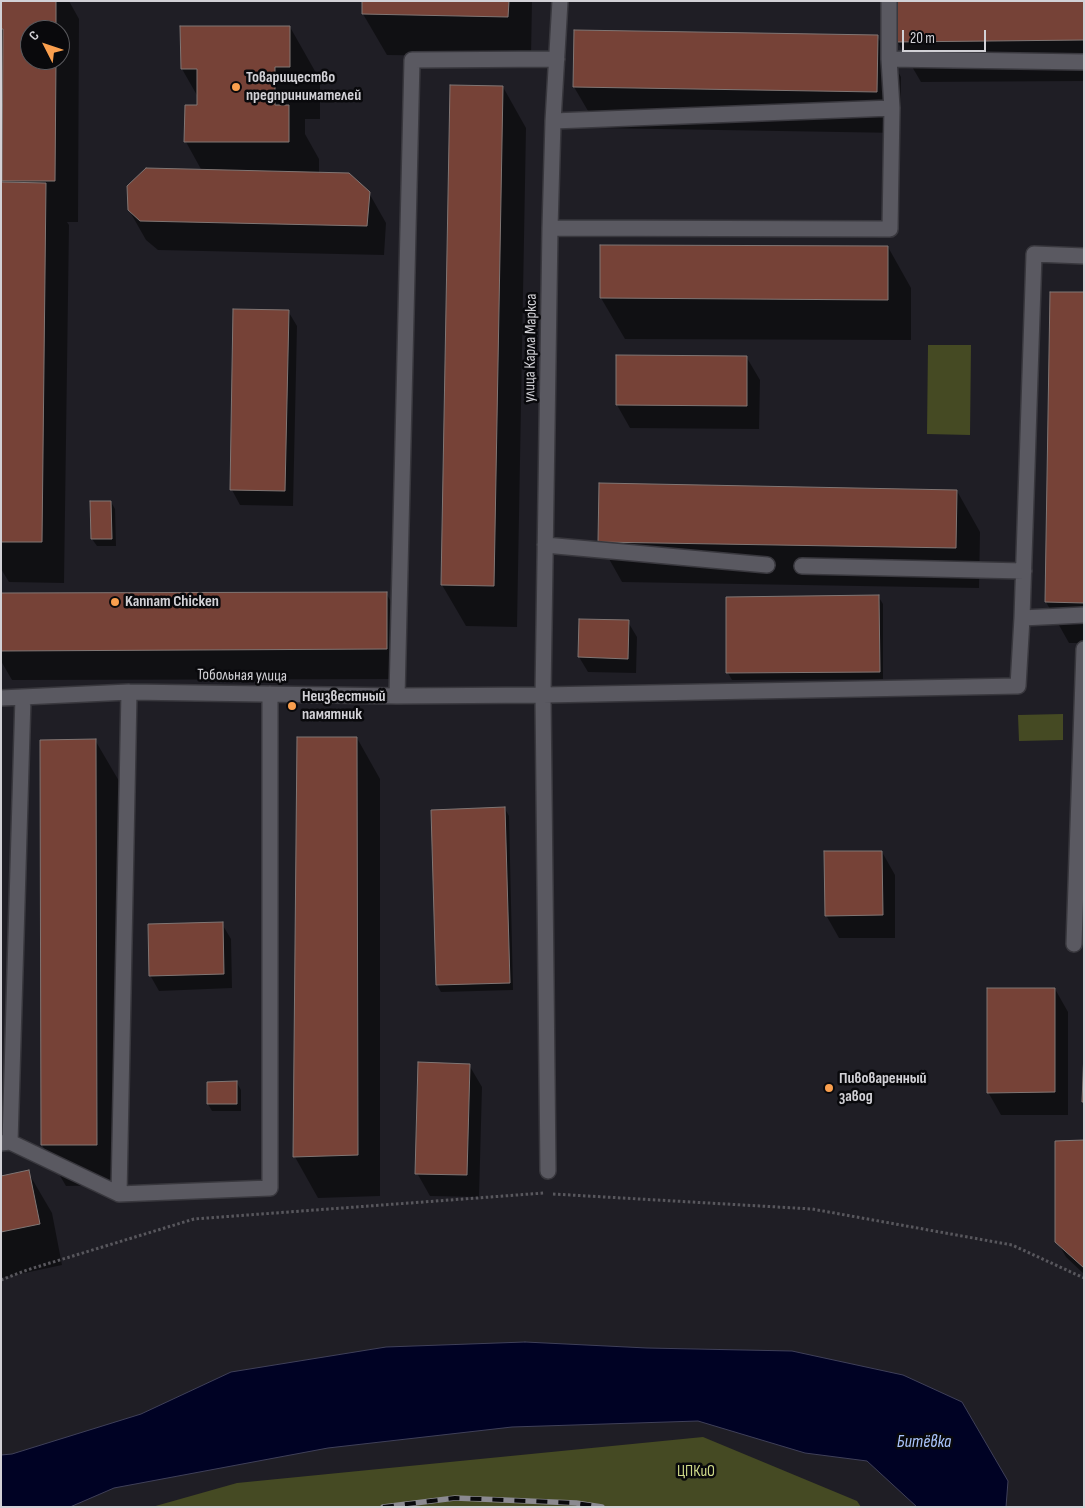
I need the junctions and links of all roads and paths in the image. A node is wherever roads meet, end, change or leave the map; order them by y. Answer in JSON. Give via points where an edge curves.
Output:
{"nodes":[{"id":1,"x":560,"y":1,"type":"edge"},
{"id":2,"x":889,"y":1,"type":"edge"},
{"id":3,"x":557,"y":59,"type":"junction"},
{"id":4,"x":890,"y":59,"type":"junction"},
{"id":5,"x":1084,"y":62,"type":"edge"},
{"id":6,"x":892,"y":108,"type":"junction"},
{"id":7,"x":553,"y":121,"type":"junction"},
{"id":8,"x":550,"y":228,"type":"junction"},
{"id":9,"x":1084,"y":256,"type":"edge"},
{"id":10,"x":545,"y":545,"type":"junction"},
{"id":11,"x":767,"y":565,"type":"dead end"},
{"id":12,"x":802,"y":566,"type":"dead end"},
{"id":13,"x":1024,"y":571,"type":"junction"},
{"id":14,"x":1084,"y":614,"type":"edge"},
{"id":15,"x":1022,"y":618,"type":"junction"},
{"id":16,"x":1084,"y":649,"type":"edge"},
{"id":17,"x":129,"y":692,"type":"junction"},
{"id":18,"x":270,"y":694,"type":"junction"},
{"id":19,"x":543,"y":695,"type":"junction"},
{"id":20,"x":398,"y":696,"type":"junction"},
{"id":21,"x":23,"y":697,"type":"junction"},
{"id":22,"x":1,"y":698,"type":"edge"},
{"id":23,"x":1074,"y":944,"type":"dead end"},
{"id":24,"x":6,"y":1143,"type":"edge"},
{"id":25,"x":548,"y":1171,"type":"dead end"},
{"id":26,"x":120,"y":1194,"type":"junction"},
{"id":27,"x":1084,"y":1278,"type":"edge"},
{"id":28,"x":1,"y":1280,"type":"edge"}],
"edges":[{"from":1,"to":3,"type":"street","name":"улица Карла Маркса"},
{"from":2,"to":4,"type":"street"},
{"from":3,"to":7,"type":"street","name":"улица Карла Маркса"},
{"from":3,"to":20,"type":"street","via":[[412,60]]},
{"from":4,"to":5,"type":"street"},
{"from":4,"to":6,"type":"street"},
{"from":6,"to":7,"type":"street"},
{"from":6,"to":8,"type":"street","via":[[890,229]]},
{"from":7,"to":8,"type":"street","name":"улица Карла Маркса"},
{"from":8,"to":10,"type":"street","name":"улица Карла Маркса"},
{"from":9,"to":13,"type":"street","via":[[1034,254]]},
{"from":10,"to":11,"type":"street"},
{"from":10,"to":19,"type":"street","name":"улица Карла Маркса"},
{"from":12,"to":13,"type":"street"},
{"from":13,"to":15,"type":"street"},
{"from":14,"to":15,"type":"street"},
{"from":15,"to":19,"type":"street","name":"Тобольная улица","via":[[1018,686]]},
{"from":16,"to":23,"type":"street"},
{"from":17,"to":18,"type":"street","name":"Тобольная улица"},
{"from":17,"to":21,"type":"street","name":"Тобольная улица"},
{"from":17,"to":26,"type":"street"},
{"from":18,"to":20,"type":"street","name":"Тобольная улица"},
{"from":18,"to":26,"type":"street","via":[[270,1188]]},
{"from":19,"to":20,"type":"street","name":"Тобольная улица"},
{"from":19,"to":25,"type":"street","name":"улица Карла Маркса"},
{"from":21,"to":22,"type":"street","name":"Тобольная улица"},
{"from":21,"to":24,"type":"street"},
{"from":24,"to":26,"type":"street"},
{"from":27,"to":28,"type":"path","via":[[1012,1245],[812,1210],[546,1193],[194,1219]]}]}
